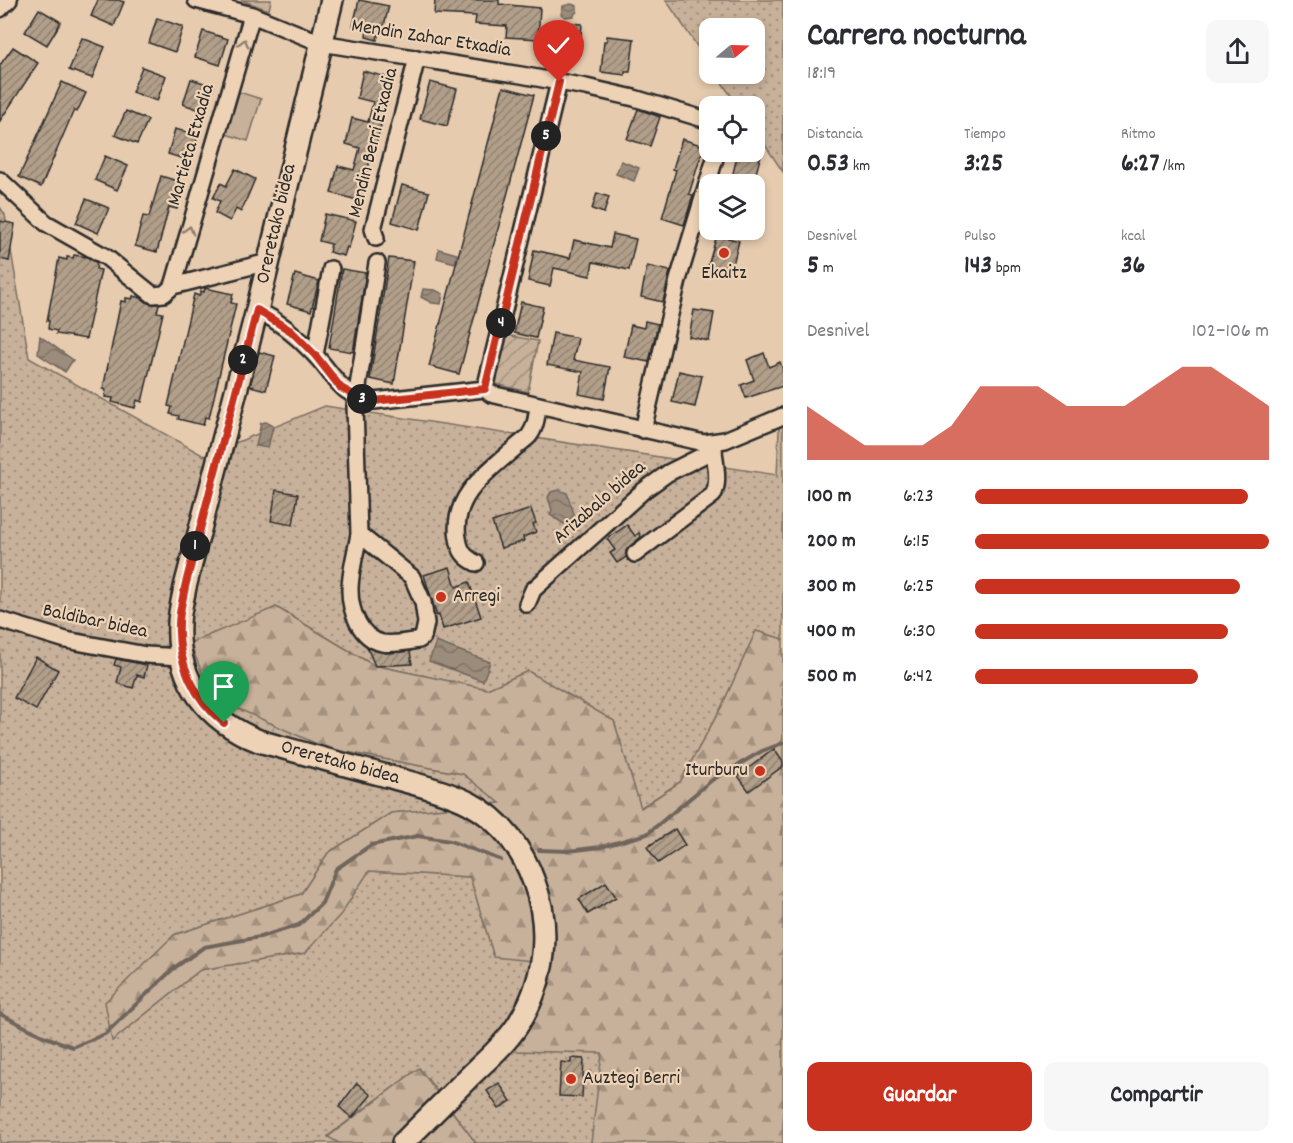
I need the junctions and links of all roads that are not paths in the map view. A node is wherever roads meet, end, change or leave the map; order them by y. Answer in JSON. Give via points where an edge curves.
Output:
{"nodes":[{"id":1,"x":9,"y":0,"type":"edge"},
{"id":2,"x":196,"y":0,"type":"edge"},
{"id":3,"x":332,"y":0,"type":"edge"},
{"id":4,"x":0,"y":9,"type":"edge"},
{"id":5,"x":252,"y":15,"type":"junction"},
{"id":6,"x":321,"y":43,"type":"junction"},
{"id":7,"x":417,"y":58,"type":"junction"},
{"id":8,"x":559,"y":82,"type":"junction"},
{"id":9,"x":699,"y":119,"type":"edge"},
{"id":10,"x":714,"y":162,"type":"edge"},
{"id":11,"x":0,"y":180,"type":"edge"},
{"id":12,"x":376,"y":238,"type":"dead end"},
{"id":13,"x":268,"y":262,"type":"junction"},
{"id":14,"x":377,"y":263,"type":"dead end"},
{"id":15,"x":331,"y":269,"type":"dead end"},
{"id":16,"x":173,"y":286,"type":"junction"},
{"id":17,"x":257,"y":310,"type":"junction"},
{"id":18,"x":315,"y":355,"type":"junction"},
{"id":19,"x":485,"y":389,"type":"junction"},
{"id":20,"x":356,"y":396,"type":"junction"},
{"id":21,"x":538,"y":405,"type":"junction"},
{"id":22,"x":783,"y":416,"type":"edge"},
{"id":23,"x":644,"y":430,"type":"junction"},
{"id":24,"x":714,"y":446,"type":"junction"},
{"id":25,"x":358,"y":534,"type":"junction"},
{"id":26,"x":635,"y":554,"type":"dead end"},
{"id":27,"x":476,"y":563,"type":"dead end"},
{"id":28,"x":527,"y":604,"type":"dead end"},
{"id":29,"x":0,"y":620,"type":"edge"},
{"id":30,"x":182,"y":657,"type":"junction"},
{"id":31,"x":402,"y":1143,"type":"edge"}],
"edges":[{"from":1,"to":4,"type":"street"},
{"from":2,"to":5,"type":"street"},
{"from":3,"to":6,"type":"main road","name":"Oreretako bidea"},
{"from":5,"to":6,"type":"street"},
{"from":16,"to":5,"type":"street","name":"Martieta Etxadia","one_way":true},
{"from":6,"to":7,"type":"street","name":"Mendin Zahar Etxadia"},
{"from":6,"to":13,"type":"main road","name":"Oreretako bidea"},
{"from":7,"to":8,"type":"street","name":"Mendin Zahar Etxadia"},
{"from":7,"to":12,"type":"street","name":"Mendin Berri Etxadia","via":[[373,229]]},
{"from":8,"to":9,"type":"street","name":"Mendin Zahar Etxadia","via":[[634,98]]},
{"from":8,"to":19,"type":"street"},
{"from":10,"to":23,"type":"street","via":[[678,280]]},
{"from":11,"to":16,"type":"street","via":[[46,223],[106,257],[153,295],[164,294]]},
{"from":13,"to":16,"type":"street"},
{"from":13,"to":17,"type":"main road","name":"Oreretako bidea"},
{"from":14,"to":20,"type":"street"},
{"from":15,"to":18,"type":"street"},
{"from":17,"to":18,"type":"street","via":[[291,331]]},
{"from":17,"to":30,"type":"main road","name":"Oreretako bidea","via":[[185,587],[179,622]]},
{"from":18,"to":20,"type":"street","via":[[341,388]]},
{"from":19,"to":20,"type":"street","name":"Arizabalo bidea","via":[[374,401]]},
{"from":19,"to":21,"type":"street","name":"Arizabalo bidea","via":[[491,394]]},
{"from":20,"to":25,"type":"street"},
{"from":21,"to":23,"type":"street","name":"Arizabalo bidea"},
{"from":21,"to":27,"type":"street","via":[[529,435],[480,478],[462,504],[457,534],[460,551]]},
{"from":22,"to":24,"type":"street","name":"Arizabalo bidea"},
{"from":23,"to":24,"type":"street","name":"Arizabalo bidea"},
{"from":24,"to":26,"type":"street","via":[[716,491]]},
{"from":24,"to":28,"type":"street","name":"Arizabalo bidea","via":[[643,491],[533,590]]},
{"from":25,"to":25,"type":"street","via":[[350,591],[361,628],[367,636],[382,643],[419,640],[426,623],[423,602],[412,577]]},
{"from":29,"to":30,"type":"street","name":"Baldibar bidea","via":[[66,640],[146,655]]},
{"from":30,"to":31,"type":"main road","name":"Oreretako bidea","via":[[189,679],[211,713],[240,733],[437,790],[471,804],[517,846],[531,873],[544,930],[537,987],[516,1027],[487,1061]]}]}
